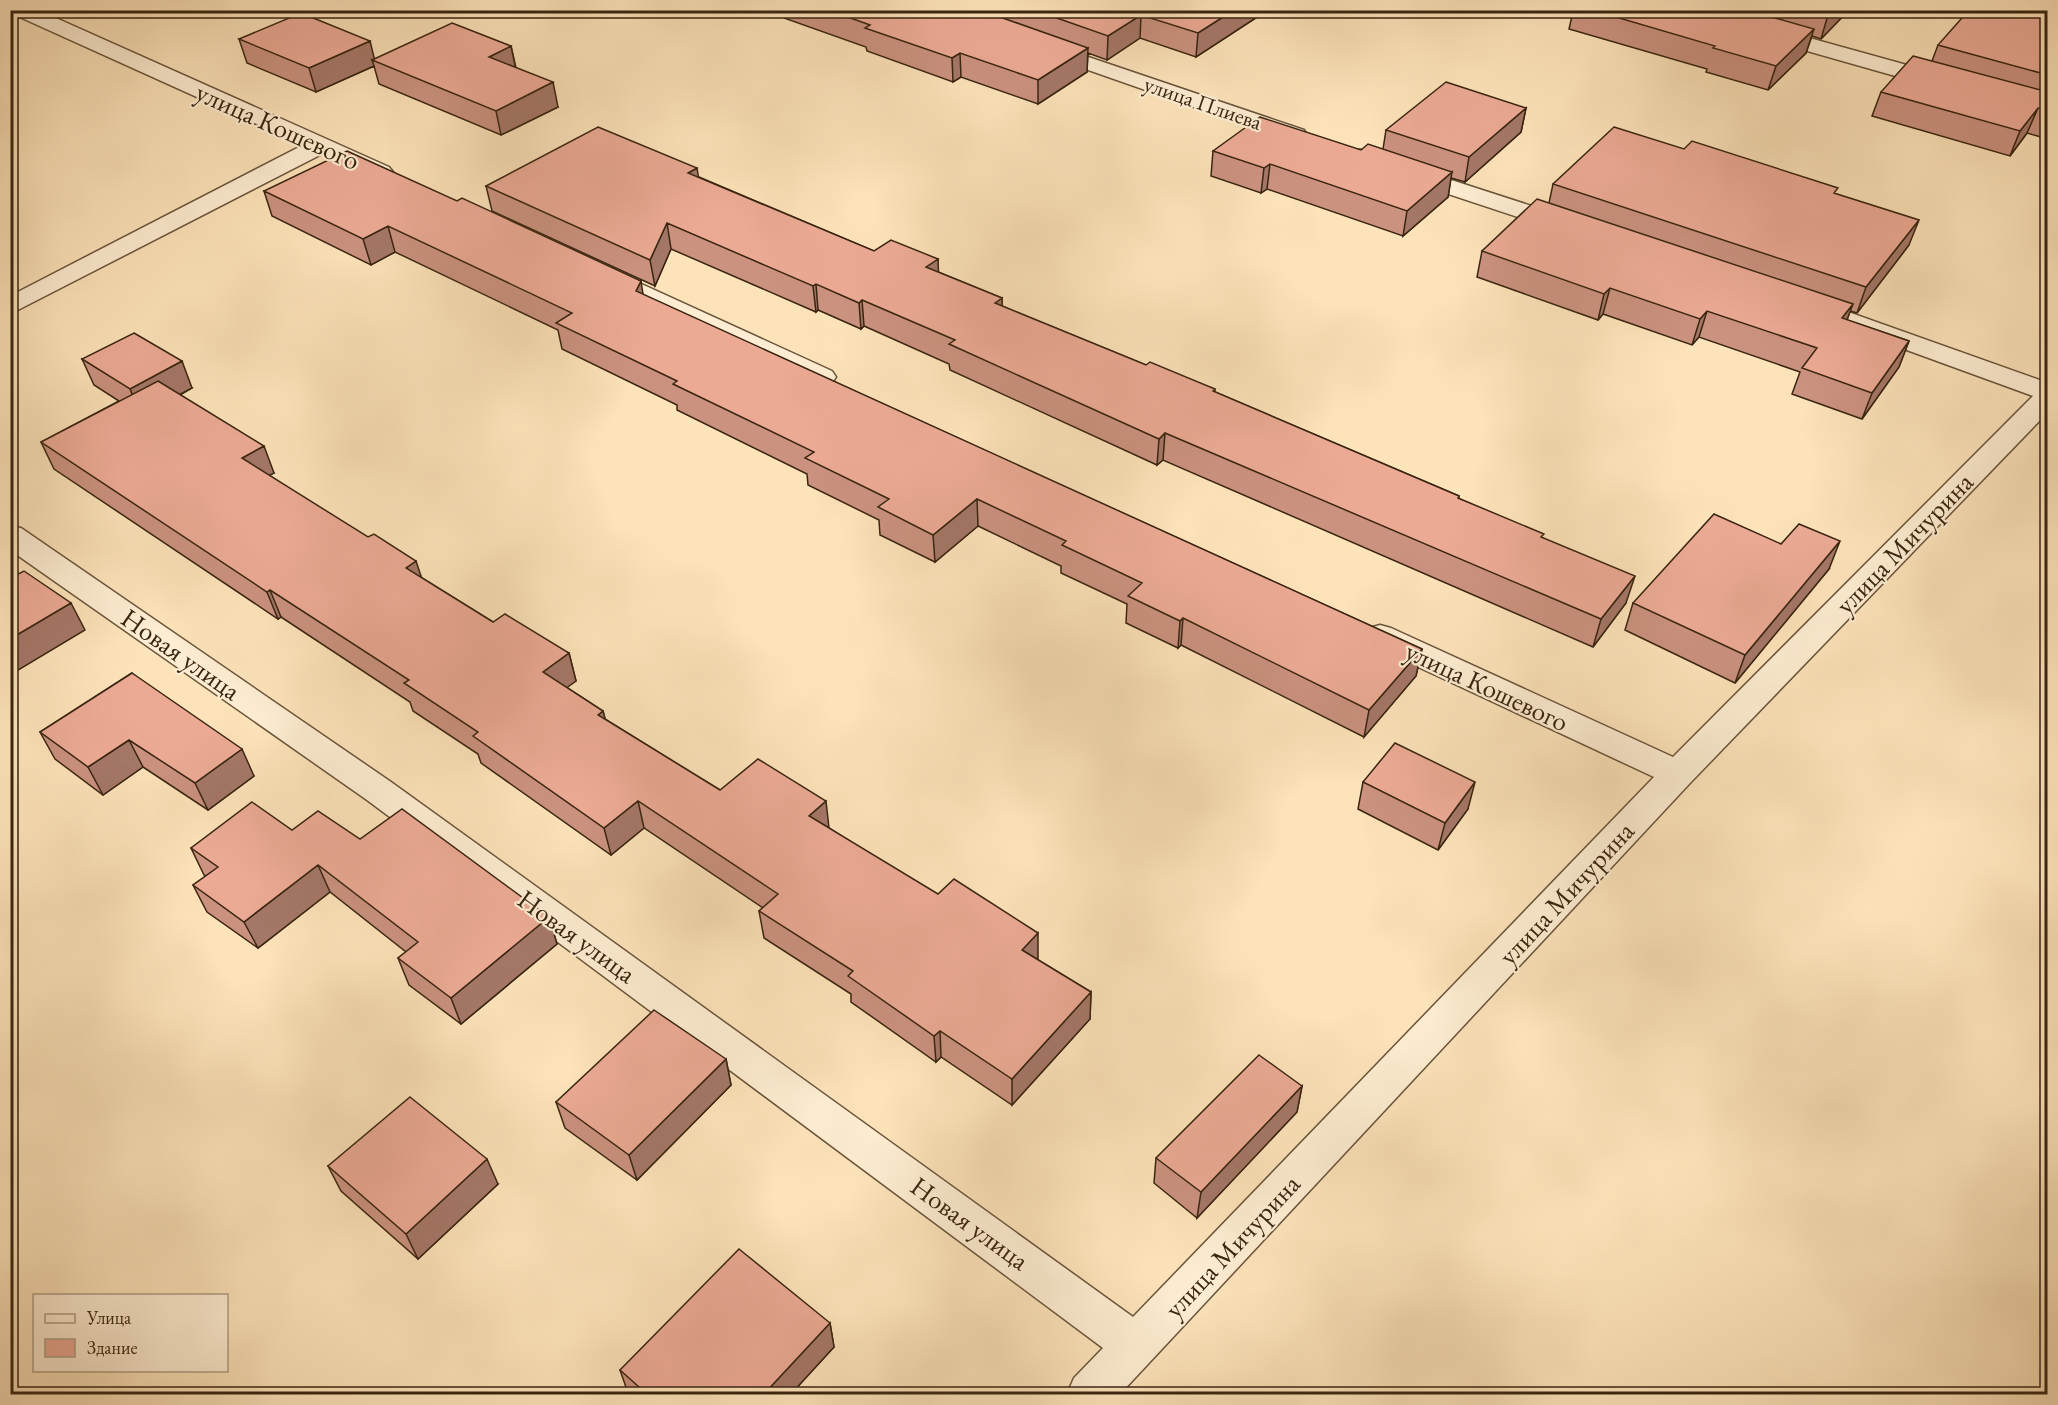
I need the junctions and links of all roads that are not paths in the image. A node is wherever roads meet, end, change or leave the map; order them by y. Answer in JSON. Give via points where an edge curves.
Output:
{"nodes":[{"id":1,"x":1684,"y":10,"type":"edge"},
{"id":2,"x":29,"y":16,"type":"edge"},
{"id":3,"x":1027,"y":42,"type":"edge"},
{"id":4,"x":1957,"y":86,"type":"edge"},
{"id":5,"x":1317,"y":142,"type":"edge"},
{"id":6,"x":323,"y":144,"type":"junction"},
{"id":7,"x":1385,"y":165,"type":"edge"},
{"id":8,"x":410,"y":185,"type":"edge"},
{"id":9,"x":1589,"y":233,"type":"edge"},
{"id":10,"x":583,"y":265,"type":"edge"},
{"id":11,"x":1782,"y":297,"type":"edge"},
{"id":12,"x":10,"y":306,"type":"edge"},
{"id":13,"x":843,"y":386,"type":"edge"},
{"id":14,"x":2048,"y":394,"type":"edge"},
{"id":15,"x":10,"y":536,"type":"edge"},
{"id":16,"x":1353,"y":623,"type":"edge"},
{"id":17,"x":1678,"y":774,"type":"junction"},
{"id":18,"x":1137,"y":1346,"type":"junction"},
{"id":19,"x":1090,"y":1395,"type":"edge"}],
"edges":[{"from":1,"to":4,"type":"street"},
{"from":2,"to":6,"type":"street","name":"улица Кошевого"},
{"from":3,"to":5,"type":"street","name":"улица Плиева"},
{"from":6,"to":8,"type":"street","name":"улица Кошевого"},
{"from":6,"to":12,"type":"street"},
{"from":7,"to":9,"type":"street"},
{"from":10,"to":13,"type":"street"},
{"from":11,"to":14,"type":"street"},
{"from":14,"to":17,"type":"street","name":"улица Мичурина"},
{"from":15,"to":18,"type":"street","name":"Новая улица","via":[[389,798]]},
{"from":16,"to":17,"type":"street","name":"улица Кошевого"},
{"from":17,"to":18,"type":"street","name":"улица Мичурина"},
{"from":18,"to":19,"type":"street","name":"улица Мичурина"}]}
